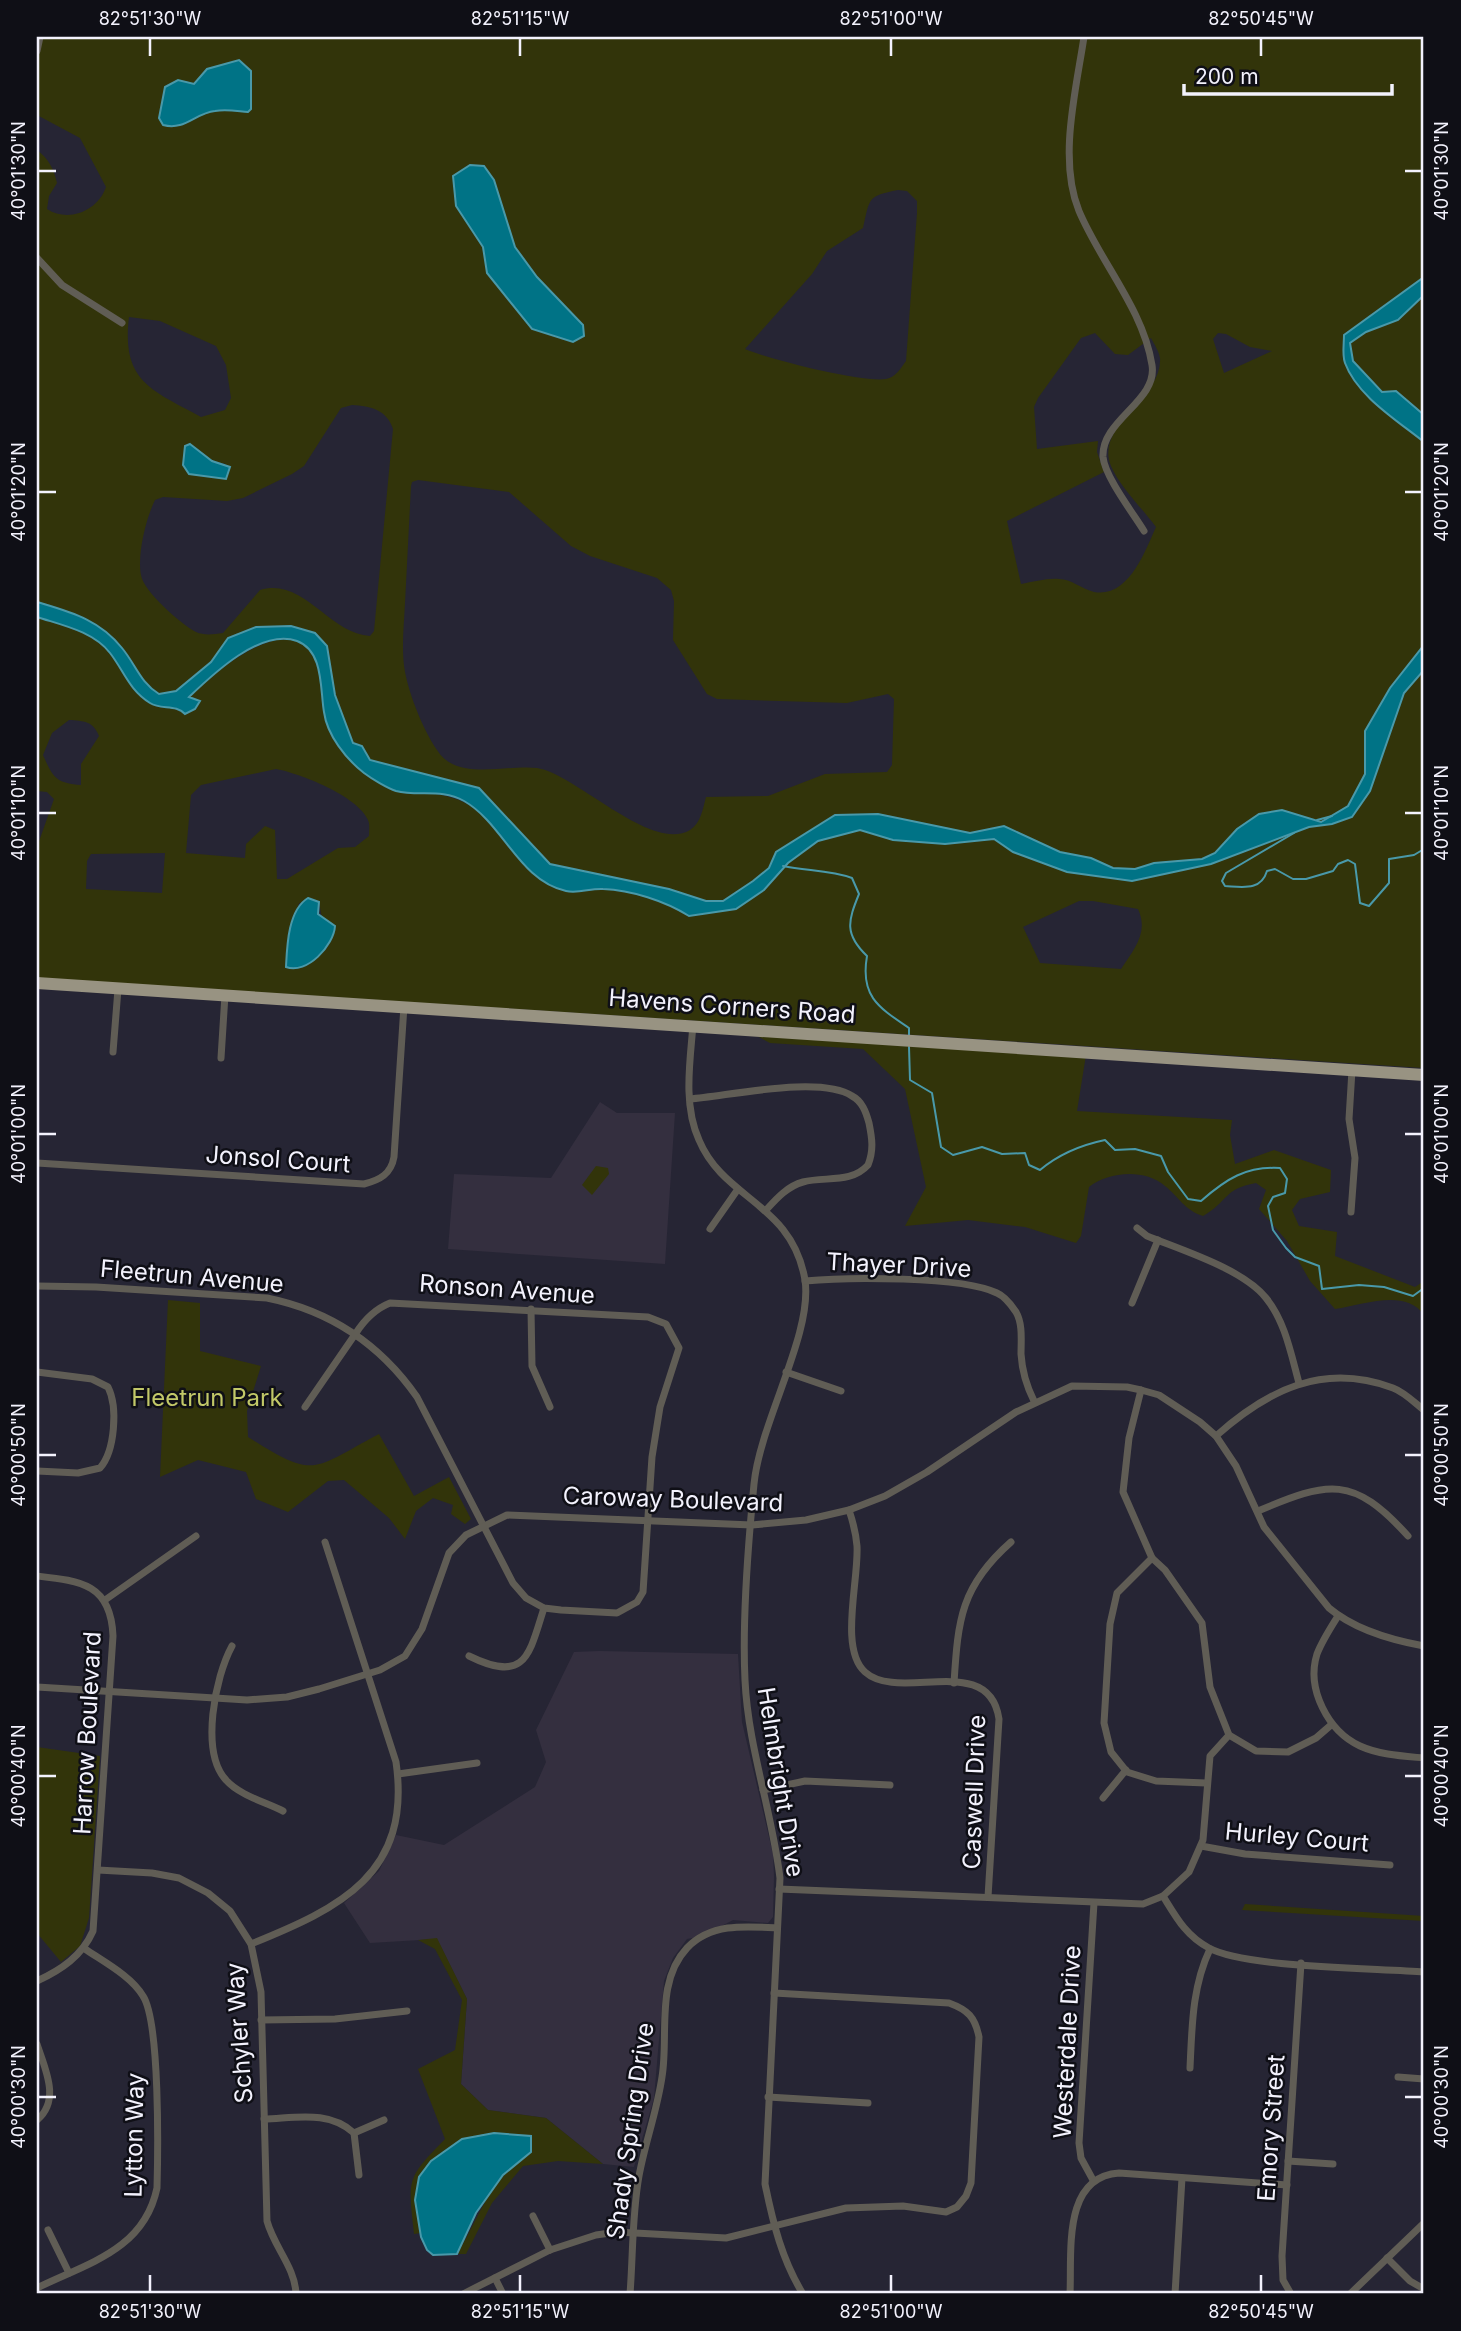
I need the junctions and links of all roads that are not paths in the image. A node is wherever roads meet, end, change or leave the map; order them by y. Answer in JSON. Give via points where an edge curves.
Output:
{"nodes":[{"id":1,"x":40,"y":37,"type":"edge"},
{"id":2,"x":1084,"y":37,"type":"edge"},
{"id":3,"x":37,"y":51,"type":"edge"},
{"id":4,"x":37,"y":258,"type":"edge"},
{"id":5,"x":122,"y":323,"type":"dead end"},
{"id":6,"x":1144,"y":531,"type":"dead end"},
{"id":7,"x":37,"y":983,"type":"edge"},
{"id":8,"x":118,"y":989,"type":"junction"},
{"id":9,"x":225,"y":995,"type":"junction"},
{"id":10,"x":404,"y":1006,"type":"junction"},
{"id":11,"x":693,"y":1024,"type":"junction"},
{"id":12,"x":113,"y":1052,"type":"dead end"},
{"id":13,"x":221,"y":1058,"type":"dead end"},
{"id":14,"x":1352,"y":1070,"type":"junction"},
{"id":15,"x":1424,"y":1075,"type":"edge"},
{"id":16,"x":690,"y":1099,"type":"junction"},
{"id":17,"x":37,"y":1163,"type":"edge"},
{"id":18,"x":738,"y":1189,"type":"junction"},
{"id":19,"x":767,"y":1209,"type":"junction"},
{"id":20,"x":1351,"y":1212,"type":"dead end"},
{"id":21,"x":1137,"y":1228,"type":"dead end"},
{"id":22,"x":709,"y":1229,"type":"dead end"},
{"id":23,"x":1158,"y":1240,"type":"junction"},
{"id":24,"x":805,"y":1281,"type":"junction"},
{"id":25,"x":37,"y":1286,"type":"edge"},
{"id":26,"x":1132,"y":1303,"type":"dead end"},
{"id":27,"x":531,"y":1310,"type":"junction"},
{"id":28,"x":356,"y":1333,"type":"junction"},
{"id":29,"x":786,"y":1371,"type":"junction"},
{"id":30,"x":37,"y":1372,"type":"edge"},
{"id":31,"x":1299,"y":1382,"type":"junction"},
{"id":32,"x":1141,"y":1390,"type":"junction"},
{"id":33,"x":841,"y":1391,"type":"dead end"},
{"id":34,"x":1034,"y":1401,"type":"junction"},
{"id":35,"x":550,"y":1407,"type":"dead end"},
{"id":36,"x":305,"y":1408,"type":"dead end"},
{"id":37,"x":1424,"y":1409,"type":"edge"},
{"id":38,"x":1216,"y":1436,"type":"junction"},
{"id":39,"x":37,"y":1471,"type":"edge"},
{"id":40,"x":849,"y":1510,"type":"junction"},
{"id":41,"x":1258,"y":1511,"type":"junction"},
{"id":42,"x":648,"y":1520,"type":"junction"},
{"id":43,"x":752,"y":1525,"type":"junction"},
{"id":44,"x":484,"y":1526,"type":"junction"},
{"id":45,"x":196,"y":1535,"type":"dead end"},
{"id":46,"x":1408,"y":1536,"type":"dead end"},
{"id":47,"x":325,"y":1542,"type":"dead end"},
{"id":48,"x":1011,"y":1542,"type":"dead end"},
{"id":49,"x":1152,"y":1558,"type":"junction"},
{"id":50,"x":37,"y":1576,"type":"edge"},
{"id":51,"x":105,"y":1600,"type":"junction"},
{"id":52,"x":544,"y":1608,"type":"junction"},
{"id":53,"x":1338,"y":1616,"type":"junction"},
{"id":54,"x":232,"y":1646,"type":"dead end"},
{"id":55,"x":1424,"y":1646,"type":"edge"},
{"id":56,"x":469,"y":1657,"type":"dead end"},
{"id":57,"x":368,"y":1674,"type":"junction"},
{"id":58,"x":954,"y":1683,"type":"junction"},
{"id":59,"x":37,"y":1687,"type":"edge"},
{"id":60,"x":109,"y":1692,"type":"junction"},
{"id":61,"x":216,"y":1699,"type":"junction"},
{"id":62,"x":1331,"y":1725,"type":"junction"},
{"id":63,"x":1229,"y":1735,"type":"junction"},
{"id":64,"x":1424,"y":1758,"type":"edge"},
{"id":65,"x":477,"y":1763,"type":"dead end"},
{"id":66,"x":1126,"y":1770,"type":"junction"},
{"id":67,"x":397,"y":1774,"type":"junction"},
{"id":68,"x":1206,"y":1783,"type":"junction"},
{"id":69,"x":890,"y":1786,"type":"dead end"},
{"id":70,"x":763,"y":1790,"type":"junction"},
{"id":71,"x":1104,"y":1798,"type":"dead end"},
{"id":72,"x":283,"y":1811,"type":"dead end"},
{"id":73,"x":1201,"y":1846,"type":"junction"},
{"id":74,"x":1390,"y":1865,"type":"dead end"},
{"id":75,"x":99,"y":1870,"type":"junction"},
{"id":76,"x":779,"y":1889,"type":"junction"},
{"id":77,"x":1163,"y":1896,"type":"junction"},
{"id":78,"x":988,"y":1897,"type":"junction"},
{"id":79,"x":1094,"y":1903,"type":"junction"},
{"id":80,"x":777,"y":1928,"type":"junction"},
{"id":81,"x":251,"y":1944,"type":"junction"},
{"id":82,"x":85,"y":1949,"type":"junction"},
{"id":83,"x":1210,"y":1949,"type":"junction"},
{"id":84,"x":1301,"y":1963,"type":"junction"},
{"id":85,"x":1424,"y":1972,"type":"edge"},
{"id":86,"x":37,"y":1981,"type":"edge"},
{"id":87,"x":774,"y":1993,"type":"junction"},
{"id":88,"x":407,"y":2011,"type":"dead end"},
{"id":89,"x":261,"y":2020,"type":"junction"},
{"id":90,"x":37,"y":2044,"type":"edge"},
{"id":91,"x":1190,"y":2068,"type":"dead end"},
{"id":92,"x":1398,"y":2077,"type":"dead end"},
{"id":93,"x":1424,"y":2079,"type":"edge"},
{"id":94,"x":768,"y":2097,"type":"junction"},
{"id":95,"x":868,"y":2103,"type":"dead end"},
{"id":96,"x":264,"y":2119,"type":"junction"},
{"id":97,"x":37,"y":2120,"type":"edge"},
{"id":98,"x":384,"y":2120,"type":"dead end"},
{"id":99,"x":354,"y":2133,"type":"junction"},
{"id":100,"x":1288,"y":2161,"type":"junction"},
{"id":101,"x":1333,"y":2164,"type":"dead end"},
{"id":102,"x":359,"y":2175,"type":"dead end"},
{"id":103,"x":1182,"y":2178,"type":"junction"},
{"id":104,"x":1093,"y":2180,"type":"junction"},
{"id":105,"x":1287,"y":2185,"type":"junction"},
{"id":106,"x":533,"y":2216,"type":"dead end"},
{"id":107,"x":1424,"y":2223,"type":"edge"},
{"id":108,"x":774,"y":2227,"type":"junction"},
{"id":109,"x":48,"y":2230,"type":"dead end"},
{"id":110,"x":634,"y":2233,"type":"junction"},
{"id":111,"x":550,"y":2250,"type":"junction"},
{"id":112,"x":1387,"y":2259,"type":"junction"},
{"id":113,"x":69,"y":2273,"type":"junction"},
{"id":114,"x":495,"y":2278,"type":"junction"},
{"id":115,"x":37,"y":2288,"type":"edge"},
{"id":116,"x":1424,"y":2289,"type":"edge"},
{"id":117,"x":296,"y":2294,"type":"edge"},
{"id":118,"x":463,"y":2294,"type":"edge"},
{"id":119,"x":503,"y":2294,"type":"edge"},
{"id":120,"x":630,"y":2294,"type":"edge"},
{"id":121,"x":803,"y":2294,"type":"edge"},
{"id":122,"x":1070,"y":2294,"type":"edge"},
{"id":123,"x":1175,"y":2294,"type":"edge"},
{"id":124,"x":1291,"y":2294,"type":"edge"},
{"id":125,"x":1350,"y":2294,"type":"edge"}],
"edges":[{"from":1,"to":3,"type":"street"},
{"from":2,"to":6,"type":"street","via":[[1070,159],[1075,199],[1146,337],[1153,369],[1149,384],[1111,431],[1103,458]]},
{"from":4,"to":5,"type":"street","via":[[62,285]]},
{"from":7,"to":8,"type":"main road","name":"Havens Corners Road"},
{"from":8,"to":9,"type":"main road","name":"Havens Corners Road"},
{"from":8,"to":12,"type":"street"},
{"from":9,"to":10,"type":"main road","name":"Havens Corners Road"},
{"from":9,"to":13,"type":"street"},
{"from":10,"to":11,"type":"main road","name":"Havens Corners Road"},
{"from":10,"to":17,"type":"street","name":"Jonsol Court","via":[[394,1157],[379,1180],[364,1184]]},
{"from":11,"to":14,"type":"main road","name":"Havens Corners Road"},
{"from":11,"to":16,"type":"street","name":"Helmbright Drive"},
{"from":14,"to":15,"type":"main road","name":"Havens Corners Road"},
{"from":14,"to":20,"type":"street","via":[[1349,1119],[1355,1158]]},
{"from":16,"to":18,"type":"street","name":"Helmbright Drive","via":[[699,1140],[710,1160]]},
{"from":16,"to":19,"type":"street","via":[[775,1088],[839,1090],[859,1101],[873,1142],[872,1157],[862,1172],[802,1182]]},
{"from":18,"to":19,"type":"street","name":"Helmbright Drive"},
{"from":18,"to":22,"type":"street"},
{"from":19,"to":24,"type":"street","name":"Helmbright Drive","via":[[787,1233]]},
{"from":21,"to":23,"type":"street"},
{"from":23,"to":26,"type":"street"},
{"from":23,"to":31,"type":"street","via":[[1237,1276],[1266,1297],[1283,1327]]},
{"from":24,"to":29,"type":"street","name":"Helmbright Drive","via":[[803,1317]]},
{"from":24,"to":34,"type":"street","name":"Thayer Drive","via":[[866,1277],[976,1286],[1000,1294],[1017,1313],[1021,1356]]},
{"from":25,"to":28,"type":"street","name":"Fleetrun Avenue","via":[[267,1298],[295,1304]]},
{"from":27,"to":28,"type":"street","name":"Ronson Avenue","via":[[390,1303],[379,1307]]},
{"from":27,"to":35,"type":"street","via":[[532,1366]]},
{"from":27,"to":42,"type":"street","name":"Ronson Avenue","via":[[648,1317],[666,1324],[677,1338],[679,1348],[660,1407],[652,1457]]},
{"from":28,"to":36,"type":"street","name":"Ronson Avenue"},
{"from":28,"to":44,"type":"street","name":"Fleetrun Avenue","via":[[399,1372],[417,1397]]},
{"from":29,"to":33,"type":"street"},
{"from":29,"to":43,"type":"street","name":"Helmbright Drive","via":[[762,1440]]},
{"from":30,"to":39,"type":"street","via":[[92,1379],[108,1387],[113,1405],[110,1451],[100,1468],[78,1474]]},
{"from":31,"to":37,"type":"street","via":[[1337,1377],[1394,1388]]},
{"from":31,"to":38,"type":"street","via":[[1245,1410]]},
{"from":32,"to":34,"type":"street","name":"Caroway Boulevard","via":[[1072,1386]]},
{"from":32,"to":38,"type":"street","name":"Caroway Boulevard","via":[[1159,1395]]},
{"from":32,"to":49,"type":"street","via":[[1123,1492]]},
{"from":34,"to":40,"type":"street","name":"Caroway Boulevard","via":[[927,1472]]},
{"from":38,"to":41,"type":"street","name":"Caroway Boulevard"},
{"from":40,"to":43,"type":"street","name":"Caroway Boulevard"},
{"from":40,"to":58,"type":"street","name":"Caswell Drive","via":[[857,1548],[855,1661],[867,1675],[884,1680]]},
{"from":41,"to":46,"type":"street","via":[[1329,1487],[1360,1493],[1386,1511]]},
{"from":41,"to":53,"type":"street","name":"Caroway Boulevard","via":[[1264,1527]]},
{"from":42,"to":43,"type":"street","name":"Caroway Boulevard"},
{"from":42,"to":44,"type":"street","name":"Caroway Boulevard","via":[[507,1515]]},
{"from":42,"to":52,"type":"street","via":[[645,1581],[637,1602],[617,1613]]},
{"from":43,"to":70,"type":"street","name":"Helmbright Drive","via":[[745,1680]]},
{"from":44,"to":52,"type":"street","name":"Fleetrun Avenue","via":[[513,1583],[526,1598]]},
{"from":44,"to":57,"type":"street","name":"Caroway Boulevard","via":[[466,1535],[449,1553],[422,1629],[405,1656]]},
{"from":45,"to":51,"type":"street"},
{"from":47,"to":57,"type":"street"},
{"from":48,"to":58,"type":"street","via":[[969,1590],[957,1633]]},
{"from":49,"to":63,"type":"street","via":[[1202,1623],[1210,1687]]},
{"from":49,"to":66,"type":"street","via":[[1117,1593],[1110,1624],[1104,1723],[1111,1752]]},
{"from":50,"to":51,"type":"street","via":[[81,1583]]},
{"from":51,"to":60,"type":"street","name":"Harrow Boulevard","via":[[112,1617]]},
{"from":52,"to":56,"type":"street","via":[[528,1655],[519,1664],[495,1668]]},
{"from":53,"to":55,"type":"street","name":"Caroway Boulevard","via":[[1387,1639]]},
{"from":53,"to":62,"type":"street","via":[[1317,1656],[1315,1689]]},
{"from":54,"to":61,"type":"street","via":[[221,1665]]},
{"from":57,"to":61,"type":"street","name":"Caroway Boulevard","via":[[287,1697]]},
{"from":57,"to":67,"type":"street"},
{"from":58,"to":78,"type":"street","name":"Caswell Drive","via":[[985,1689],[996,1702],[999,1719]]},
{"from":59,"to":60,"type":"street","name":"Caroway Boulevard"},
{"from":60,"to":61,"type":"street","name":"Caroway Boulevard"},
{"from":60,"to":75,"type":"street","name":"Harrow Boulevard"},
{"from":61,"to":72,"type":"street","via":[[212,1747],[219,1771],[228,1783]]},
{"from":62,"to":63,"type":"street","via":[[1288,1752],[1256,1751]]},
{"from":62,"to":64,"type":"street","via":[[1358,1746]]},
{"from":63,"to":68,"type":"street","via":[[1210,1756]]},
{"from":65,"to":67,"type":"street"},
{"from":66,"to":68,"type":"street","via":[[1156,1781]]},
{"from":66,"to":71,"type":"street"},
{"from":67,"to":81,"type":"street","via":[[399,1798],[391,1838],[369,1877],[332,1909]]},
{"from":68,"to":73,"type":"street"},
{"from":69,"to":70,"type":"street","via":[[805,1781]]},
{"from":70,"to":76,"type":"street","name":"Helmbright Drive","via":[[775,1837]]},
{"from":73,"to":74,"type":"street","name":"Hurley Court","via":[[1245,1854]]},
{"from":73,"to":77,"type":"street","via":[[1189,1872]]},
{"from":75,"to":81,"type":"street","name":"Schyler Way","via":[[178,1878],[230,1911]]},
{"from":75,"to":82,"type":"street","name":"Harrow Boulevard","via":[[93,1931]]},
{"from":76,"to":78,"type":"street"},
{"from":76,"to":80,"type":"street","name":"Helmbright Drive"},
{"from":77,"to":79,"type":"street","via":[[1143,1903]]},
{"from":77,"to":83,"type":"street","via":[[1186,1932]]},
{"from":78,"to":79,"type":"street"},
{"from":79,"to":104,"type":"street","name":"Westerdale Drive","via":[[1079,2143]]},
{"from":80,"to":87,"type":"street","name":"Helmbright Drive"},
{"from":80,"to":110,"type":"street","name":"Shady Spring Drive","via":[[740,1925],[711,1931],[687,1948],[673,1968],[667,1992],[662,2076],[638,2180]]},
{"from":81,"to":89,"type":"street","name":"Schyler Way","via":[[261,1992]]},
{"from":82,"to":86,"type":"street"},
{"from":82,"to":113,"type":"street","name":"Lytton Way","via":[[144,1996],[153,2029],[157,2188],[141,2228],[116,2250]]},
{"from":83,"to":84,"type":"street","via":[[1251,1959]]},
{"from":83,"to":91,"type":"street","via":[[1200,1968],[1194,2000]]},
{"from":84,"to":85,"type":"street"},
{"from":84,"to":100,"type":"street","name":"Emory Street"},
{"from":87,"to":94,"type":"street","name":"Helmbright Drive"},
{"from":87,"to":108,"type":"street","via":[[950,2003],[965,2008],[976,2021],[979,2037],[971,2183],[957,2207],[933,2212],[904,2206],[846,2208]]},
{"from":88,"to":89,"type":"street","via":[[344,2019]]},
{"from":89,"to":96,"type":"street","name":"Schyler Way"},
{"from":90,"to":97,"type":"street","via":[[51,2092]]},
{"from":92,"to":93,"type":"street"},
{"from":94,"to":95,"type":"street"},
{"from":94,"to":108,"type":"street","name":"Helmbright Drive","via":[[765,2184]]},
{"from":96,"to":99,"type":"street","via":[[326,2118],[342,2122]]},
{"from":96,"to":117,"type":"street","name":"Schyler Way","via":[[267,2221],[271,2237],[288,2263]]},
{"from":98,"to":99,"type":"street"},
{"from":99,"to":102,"type":"street"},
{"from":100,"to":101,"type":"street"},
{"from":100,"to":105,"type":"street","name":"Emory Street"},
{"from":103,"to":104,"type":"street","via":[[1119,2174]]},
{"from":103,"to":105,"type":"street"},
{"from":103,"to":123,"type":"street"},
{"from":104,"to":122,"type":"street","via":[[1075,2208]]},
{"from":105,"to":124,"type":"street","name":"Emory Street","via":[[1282,2268]]},
{"from":106,"to":111,"type":"street"},
{"from":107,"to":112,"type":"street"},
{"from":108,"to":110,"type":"street","via":[[726,2238]]},
{"from":108,"to":121,"type":"street","name":"Helmbright Drive","via":[[789,2271]]},
{"from":109,"to":113,"type":"street"},
{"from":110,"to":111,"type":"street","via":[[596,2235]]},
{"from":110,"to":120,"type":"street","name":"Shady Spring Drive"},
{"from":111,"to":114,"type":"street"},
{"from":112,"to":116,"type":"street"},
{"from":112,"to":125,"type":"street"},
{"from":113,"to":115,"type":"street","name":"Lytton Way"},
{"from":114,"to":118,"type":"street"},
{"from":114,"to":119,"type":"street"}]}
